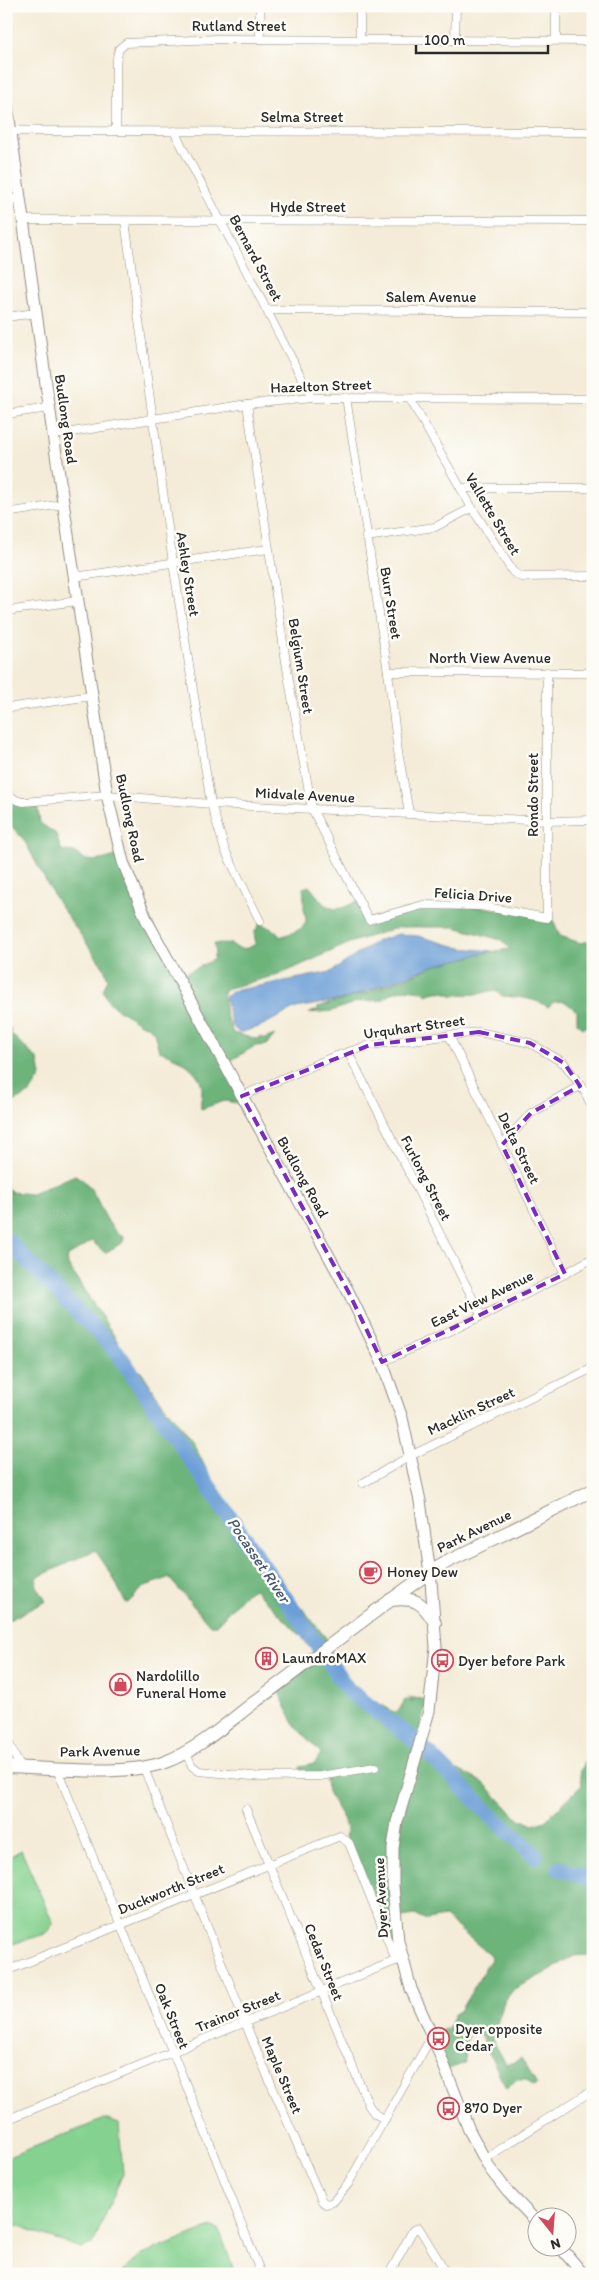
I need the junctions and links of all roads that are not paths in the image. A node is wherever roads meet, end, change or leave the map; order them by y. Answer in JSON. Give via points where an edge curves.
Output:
{"nodes":[{"id":1,"x":260,"y":6,"type":"edge"},
{"id":2,"x":360,"y":6,"type":"edge"},
{"id":3,"x":456,"y":6,"type":"edge"},
{"id":4,"x":556,"y":6,"type":"edge"},
{"id":5,"x":455,"y":38,"type":"junction"},
{"id":6,"x":260,"y":39,"type":"junction"},
{"id":7,"x":360,"y":40,"type":"junction"},
{"id":8,"x":556,"y":40,"type":"junction"},
{"id":9,"x":593,"y":41,"type":"edge"},
{"id":10,"x":7,"y":104,"type":"edge"},
{"id":11,"x":10,"y":130,"type":"junction"},
{"id":12,"x":116,"y":131,"type":"junction"},
{"id":13,"x":174,"y":131,"type":"junction"},
{"id":14,"x":593,"y":132,"type":"edge"},
{"id":15,"x":21,"y":198,"type":"junction"},
{"id":16,"x":6,"y":200,"type":"edge"},
{"id":17,"x":23,"y":220,"type":"junction"},
{"id":18,"x":125,"y":221,"type":"junction"},
{"id":19,"x":221,"y":221,"type":"junction"},
{"id":20,"x":593,"y":222,"type":"edge"},
{"id":21,"x":268,"y":310,"type":"junction"},
{"id":22,"x":593,"y":312,"type":"edge"},
{"id":23,"x":36,"y":313,"type":"junction"},
{"id":24,"x":6,"y":317,"type":"edge"},
{"id":25,"x":346,"y":397,"type":"junction"},
{"id":26,"x":312,"y":398,"type":"junction"},
{"id":27,"x":410,"y":399,"type":"junction"},
{"id":28,"x":593,"y":399,"type":"edge"},
{"id":29,"x":247,"y":404,"type":"junction"},
{"id":30,"x":50,"y":408,"type":"junction"},
{"id":31,"x":6,"y":414,"type":"edge"},
{"id":32,"x":152,"y":418,"type":"junction"},
{"id":33,"x":53,"y":435,"type":"junction"},
{"id":34,"x":461,"y":488,"type":"junction"},
{"id":35,"x":593,"y":488,"type":"edge"},
{"id":36,"x":63,"y":504,"type":"junction"},
{"id":37,"x":472,"y":508,"type":"junction"},
{"id":38,"x":6,"y":513,"type":"edge"},
{"id":39,"x":366,"y":537,"type":"junction"},
{"id":40,"x":268,"y":549,"type":"junction"},
{"id":41,"x":172,"y":563,"type":"junction"},
{"id":42,"x":593,"y":576,"type":"edge"},
{"id":43,"x":74,"y":577,"type":"junction"},
{"id":44,"x":77,"y":601,"type":"junction"},
{"id":45,"x":6,"y":611,"type":"edge"},
{"id":46,"x":388,"y":672,"type":"junction"},
{"id":47,"x":547,"y":672,"type":"junction"},
{"id":48,"x":593,"y":673,"type":"edge"},
{"id":49,"x":92,"y":696,"type":"junction"},
{"id":50,"x":6,"y":708,"type":"edge"},
{"id":51,"x":6,"y":793,"type":"edge"},
{"id":52,"x":107,"y":795,"type":"junction"},
{"id":53,"x":211,"y":804,"type":"junction"},
{"id":54,"x":312,"y":809,"type":"junction"},
{"id":55,"x":409,"y":813,"type":"junction"},
{"id":56,"x":593,"y":820,"type":"edge"},
{"id":57,"x":547,"y":821,"type":"junction"},
{"id":58,"x":547,"y":918,"type":"joint"},
{"id":59,"x":369,"y":920,"type":"joint"},
{"id":60,"x":260,"y":921,"type":"dead end"},
{"id":61,"x":448,"y":1035,"type":"junction"},
{"id":62,"x":348,"y":1052,"type":"junction"},
{"id":63,"x":580,"y":1086,"type":"junction"},
{"id":64,"x":242,"y":1096,"type":"junction"},
{"id":65,"x":593,"y":1109,"type":"edge"},
{"id":66,"x":502,"y":1145,"type":"junction"},
{"id":67,"x":593,"y":1258,"type":"edge"},
{"id":68,"x":565,"y":1274,"type":"junction"},
{"id":69,"x":481,"y":1315,"type":"junction"},
{"id":70,"x":382,"y":1362,"type":"junction"},
{"id":71,"x":593,"y":1368,"type":"edge"},
{"id":72,"x":412,"y":1455,"type":"junction"},
{"id":73,"x":362,"y":1483,"type":"dead end"},
{"id":74,"x":593,"y":1490,"type":"edge"},
{"id":75,"x":430,"y":1572,"type":"junction"},
{"id":76,"x":390,"y":1600,"type":"junction"},
{"id":77,"x":435,"y":1623,"type":"junction"},
{"id":78,"x":6,"y":1737,"type":"edge"},
{"id":79,"x":186,"y":1752,"type":"junction"},
{"id":80,"x":6,"y":1767,"type":"edge"},
{"id":81,"x":20,"y":1767,"type":"junction"},
{"id":82,"x":144,"y":1768,"type":"junction"},
{"id":83,"x":375,"y":1768,"type":"dead end"},
{"id":84,"x":57,"y":1769,"type":"junction"},
{"id":85,"x":246,"y":1809,"type":"dead end"},
{"id":86,"x":269,"y":1864,"type":"junction"},
{"id":87,"x":194,"y":1895,"type":"junction"},
{"id":88,"x":119,"y":1925,"type":"junction"},
{"id":89,"x":399,"y":1960,"type":"junction"},
{"id":90,"x":6,"y":1971,"type":"edge"},
{"id":91,"x":321,"y":1992,"type":"junction"},
{"id":92,"x":246,"y":2023,"type":"junction"},
{"id":93,"x":432,"y":2036,"type":"junction"},
{"id":94,"x":172,"y":2052,"type":"junction"},
{"id":95,"x":593,"y":2090,"type":"edge"},
{"id":96,"x":385,"y":2119,"type":"junction"},
{"id":97,"x":6,"y":2120,"type":"edge"},
{"id":98,"x":484,"y":2159,"type":"junction"},
{"id":99,"x":526,"y":2211,"type":"edge"},
{"id":100,"x":569,"y":2258,"type":"edge"},
{"id":101,"x":261,"y":2274,"type":"edge"},
{"id":102,"x":389,"y":2274,"type":"edge"},
{"id":103,"x":447,"y":2274,"type":"edge"},
{"id":104,"x":583,"y":2274,"type":"edge"}],
"edges":[{"from":1,"to":6,"type":"street"},
{"from":2,"to":7,"type":"street"},
{"from":3,"to":5,"type":"street"},
{"from":4,"to":8,"type":"street"},
{"from":5,"to":7,"type":"street","name":"Rutland Street"},
{"from":5,"to":8,"type":"street","name":"Rutland Street"},
{"from":6,"to":7,"type":"street","name":"Rutland Street"},
{"from":6,"to":12,"type":"street","name":"Rutland Street","via":[[126,43],[119,49],[116,62]]},
{"from":8,"to":9,"type":"street","name":"Rutland Street"},
{"from":10,"to":11,"type":"main road","name":"Budlong Road"},
{"from":11,"to":12,"type":"street","name":"Selma Street"},
{"from":11,"to":15,"type":"main road","name":"Budlong Road"},
{"from":12,"to":13,"type":"street","name":"Selma Street"},
{"from":13,"to":14,"type":"street","name":"Selma Street"},
{"from":13,"to":19,"type":"street","name":"Bernard Street"},
{"from":15,"to":16,"type":"street"},
{"from":15,"to":17,"type":"main road","name":"Budlong Road"},
{"from":17,"to":18,"type":"street","name":"Hyde Street"},
{"from":17,"to":23,"type":"main road","name":"Budlong Road"},
{"from":18,"to":19,"type":"street","name":"Hyde Street"},
{"from":18,"to":32,"type":"street","name":"Ashley Street"},
{"from":19,"to":20,"type":"street","name":"Hyde Street"},
{"from":19,"to":21,"type":"street","name":"Bernard Street"},
{"from":21,"to":22,"type":"street","name":"Salem Avenue"},
{"from":21,"to":26,"type":"street","name":"Bernard Street"},
{"from":23,"to":24,"type":"street"},
{"from":23,"to":30,"type":"main road","name":"Budlong Road"},
{"from":25,"to":26,"type":"street","name":"Hazelton Street"},
{"from":25,"to":27,"type":"street","name":"Hazelton Street"},
{"from":25,"to":39,"type":"street","name":"Burr Street"},
{"from":26,"to":29,"type":"street","name":"Hazelton Street"},
{"from":27,"to":28,"type":"street","name":"Hazelton Street"},
{"from":27,"to":34,"type":"street","name":"Vallette Street"},
{"from":29,"to":32,"type":"street","name":"Hazelton Street"},
{"from":29,"to":40,"type":"street","name":"Belgium Street"},
{"from":30,"to":31,"type":"street"},
{"from":30,"to":33,"type":"main road","name":"Budlong Road"},
{"from":32,"to":33,"type":"street","name":"Hazelton Street"},
{"from":32,"to":41,"type":"street","name":"Ashley Street"},
{"from":33,"to":36,"type":"main road","name":"Budlong Road"},
{"from":34,"to":35,"type":"street"},
{"from":34,"to":37,"type":"street","name":"Vallette Street"},
{"from":36,"to":38,"type":"street"},
{"from":36,"to":43,"type":"main road","name":"Budlong Road"},
{"from":37,"to":39,"type":"street","via":[[435,527]]},
{"from":37,"to":42,"type":"street","name":"Vallette Street","via":[[506,564],[521,577]]},
{"from":39,"to":46,"type":"street","name":"Burr Street"},
{"from":40,"to":41,"type":"street"},
{"from":40,"to":54,"type":"street","name":"Belgium Street"},
{"from":41,"to":43,"type":"street"},
{"from":41,"to":53,"type":"street","name":"Ashley Street"},
{"from":43,"to":44,"type":"main road","name":"Budlong Road"},
{"from":44,"to":45,"type":"street"},
{"from":44,"to":49,"type":"main road","name":"Budlong Road"},
{"from":46,"to":47,"type":"street","name":"North View Avenue"},
{"from":46,"to":55,"type":"street","name":"Burr Street"},
{"from":47,"to":48,"type":"street","name":"North View Avenue"},
{"from":47,"to":57,"type":"street","name":"Rondo Street"},
{"from":49,"to":50,"type":"street"},
{"from":49,"to":52,"type":"main road","name":"Budlong Road"},
{"from":51,"to":52,"type":"street","name":"Midvale Avenue","via":[[16,800],[34,801]]},
{"from":52,"to":53,"type":"street","name":"Midvale Avenue"},
{"from":52,"to":64,"type":"main road","name":"Budlong Road","via":[[118,848],[140,908]]},
{"from":53,"to":54,"type":"street","name":"Midvale Avenue"},
{"from":53,"to":60,"type":"street","name":"Ashley Street","via":[[225,850]]},
{"from":54,"to":55,"type":"street","name":"Midvale Avenue"},
{"from":54,"to":59,"type":"street","name":"Belgium Street"},
{"from":55,"to":57,"type":"street","name":"Midvale Avenue"},
{"from":56,"to":57,"type":"street","name":"Midvale Avenue"},
{"from":57,"to":58,"type":"street","name":"Rondo Street"},
{"from":58,"to":59,"type":"street","name":"Felicia Drive","via":[[481,906],[423,905]]},
{"from":61,"to":62,"type":"street","name":"Urquhart Street"},
{"from":61,"to":63,"type":"street","name":"Urquhart Street","via":[[479,1032],[530,1043],[564,1063]]},
{"from":61,"to":66,"type":"street","name":"Delta Street"},
{"from":62,"to":64,"type":"street","name":"Urquhart Street"},
{"from":62,"to":69,"type":"street","name":"Furlong Street"},
{"from":63,"to":65,"type":"street","name":"Urquhart Street"},
{"from":63,"to":66,"type":"street","via":[[531,1113]]},
{"from":64,"to":70,"type":"main road","name":"Budlong Road","via":[[349,1293]]},
{"from":66,"to":68,"type":"street","name":"Delta Street"},
{"from":67,"to":68,"type":"street","name":"East View Avenue"},
{"from":68,"to":69,"type":"street","name":"East View Avenue"},
{"from":69,"to":70,"type":"street","name":"East View Avenue"},
{"from":70,"to":72,"type":"main road","name":"Budlong Road"},
{"from":71,"to":72,"type":"street","name":"Macklin Street"},
{"from":72,"to":73,"type":"street","name":"Macklin Street"},
{"from":72,"to":75,"type":"main road","name":"Budlong Road"},
{"from":74,"to":75,"type":"main road","name":"Park Avenue"},
{"from":75,"to":76,"type":"main road","name":"Park Avenue"},
{"from":75,"to":77,"type":"main road","name":"Dyer Avenue"},
{"from":76,"to":77,"type":"main road","via":[[405,1598],[418,1602],[427,1609]]},
{"from":76,"to":79,"type":"main road","name":"Park Avenue"},
{"from":77,"to":89,"type":"main road","name":"Dyer Avenue","via":[[435,1667],[424,1728],[409,1774],[393,1848],[393,1905]]},
{"from":78,"to":81,"type":"street"},
{"from":79,"to":82,"type":"main road","name":"Park Avenue"},
{"from":79,"to":83,"type":"street","via":[[192,1766],[200,1771],[262,1777],[320,1776]]},
{"from":80,"to":81,"type":"main road","name":"Park Avenue"},
{"from":81,"to":84,"type":"main road","name":"Park Avenue"},
{"from":82,"to":84,"type":"main road","name":"Park Avenue"},
{"from":82,"to":87,"type":"street","name":"Maple Street"},
{"from":84,"to":88,"type":"street","name":"Oak Street"},
{"from":85,"to":86,"type":"street","name":"Cedar Street"},
{"from":86,"to":87,"type":"street","name":"Duckworth Street"},
{"from":86,"to":89,"type":"street","name":"Duckworth Street","via":[[340,1836],[346,1838]]},
{"from":86,"to":91,"type":"street","name":"Cedar Street"},
{"from":87,"to":88,"type":"street","name":"Duckworth Street"},
{"from":87,"to":92,"type":"street","name":"Maple Street"},
{"from":88,"to":90,"type":"street","name":"Duckworth Street"},
{"from":88,"to":94,"type":"street","name":"Oak Street"},
{"from":89,"to":91,"type":"street","name":"Trainor Street"},
{"from":89,"to":93,"type":"main road","name":"Dyer Avenue"},
{"from":91,"to":92,"type":"street","name":"Trainor Street"},
{"from":91,"to":96,"type":"street","name":"Cedar Street","via":[[369,2106]]},
{"from":92,"to":94,"type":"street","name":"Trainor Street"},
{"from":92,"to":96,"type":"street","name":"Maple Street","via":[[308,2170],[326,2204],[333,2202],[348,2184]]},
{"from":93,"to":96,"type":"street","name":"Maple Street"},
{"from":93,"to":98,"type":"main road","name":"Dyer Avenue"},
{"from":94,"to":97,"type":"street","name":"Trainor Street"},
{"from":94,"to":101,"type":"street","name":"Oak Street"},
{"from":95,"to":98,"type":"street"},
{"from":98,"to":99,"type":"main road","name":"Dyer Avenue"},
{"from":100,"to":104,"type":"main road"},
{"from":102,"to":103,"type":"street","via":[[413,2230],[419,2228]]}]}
